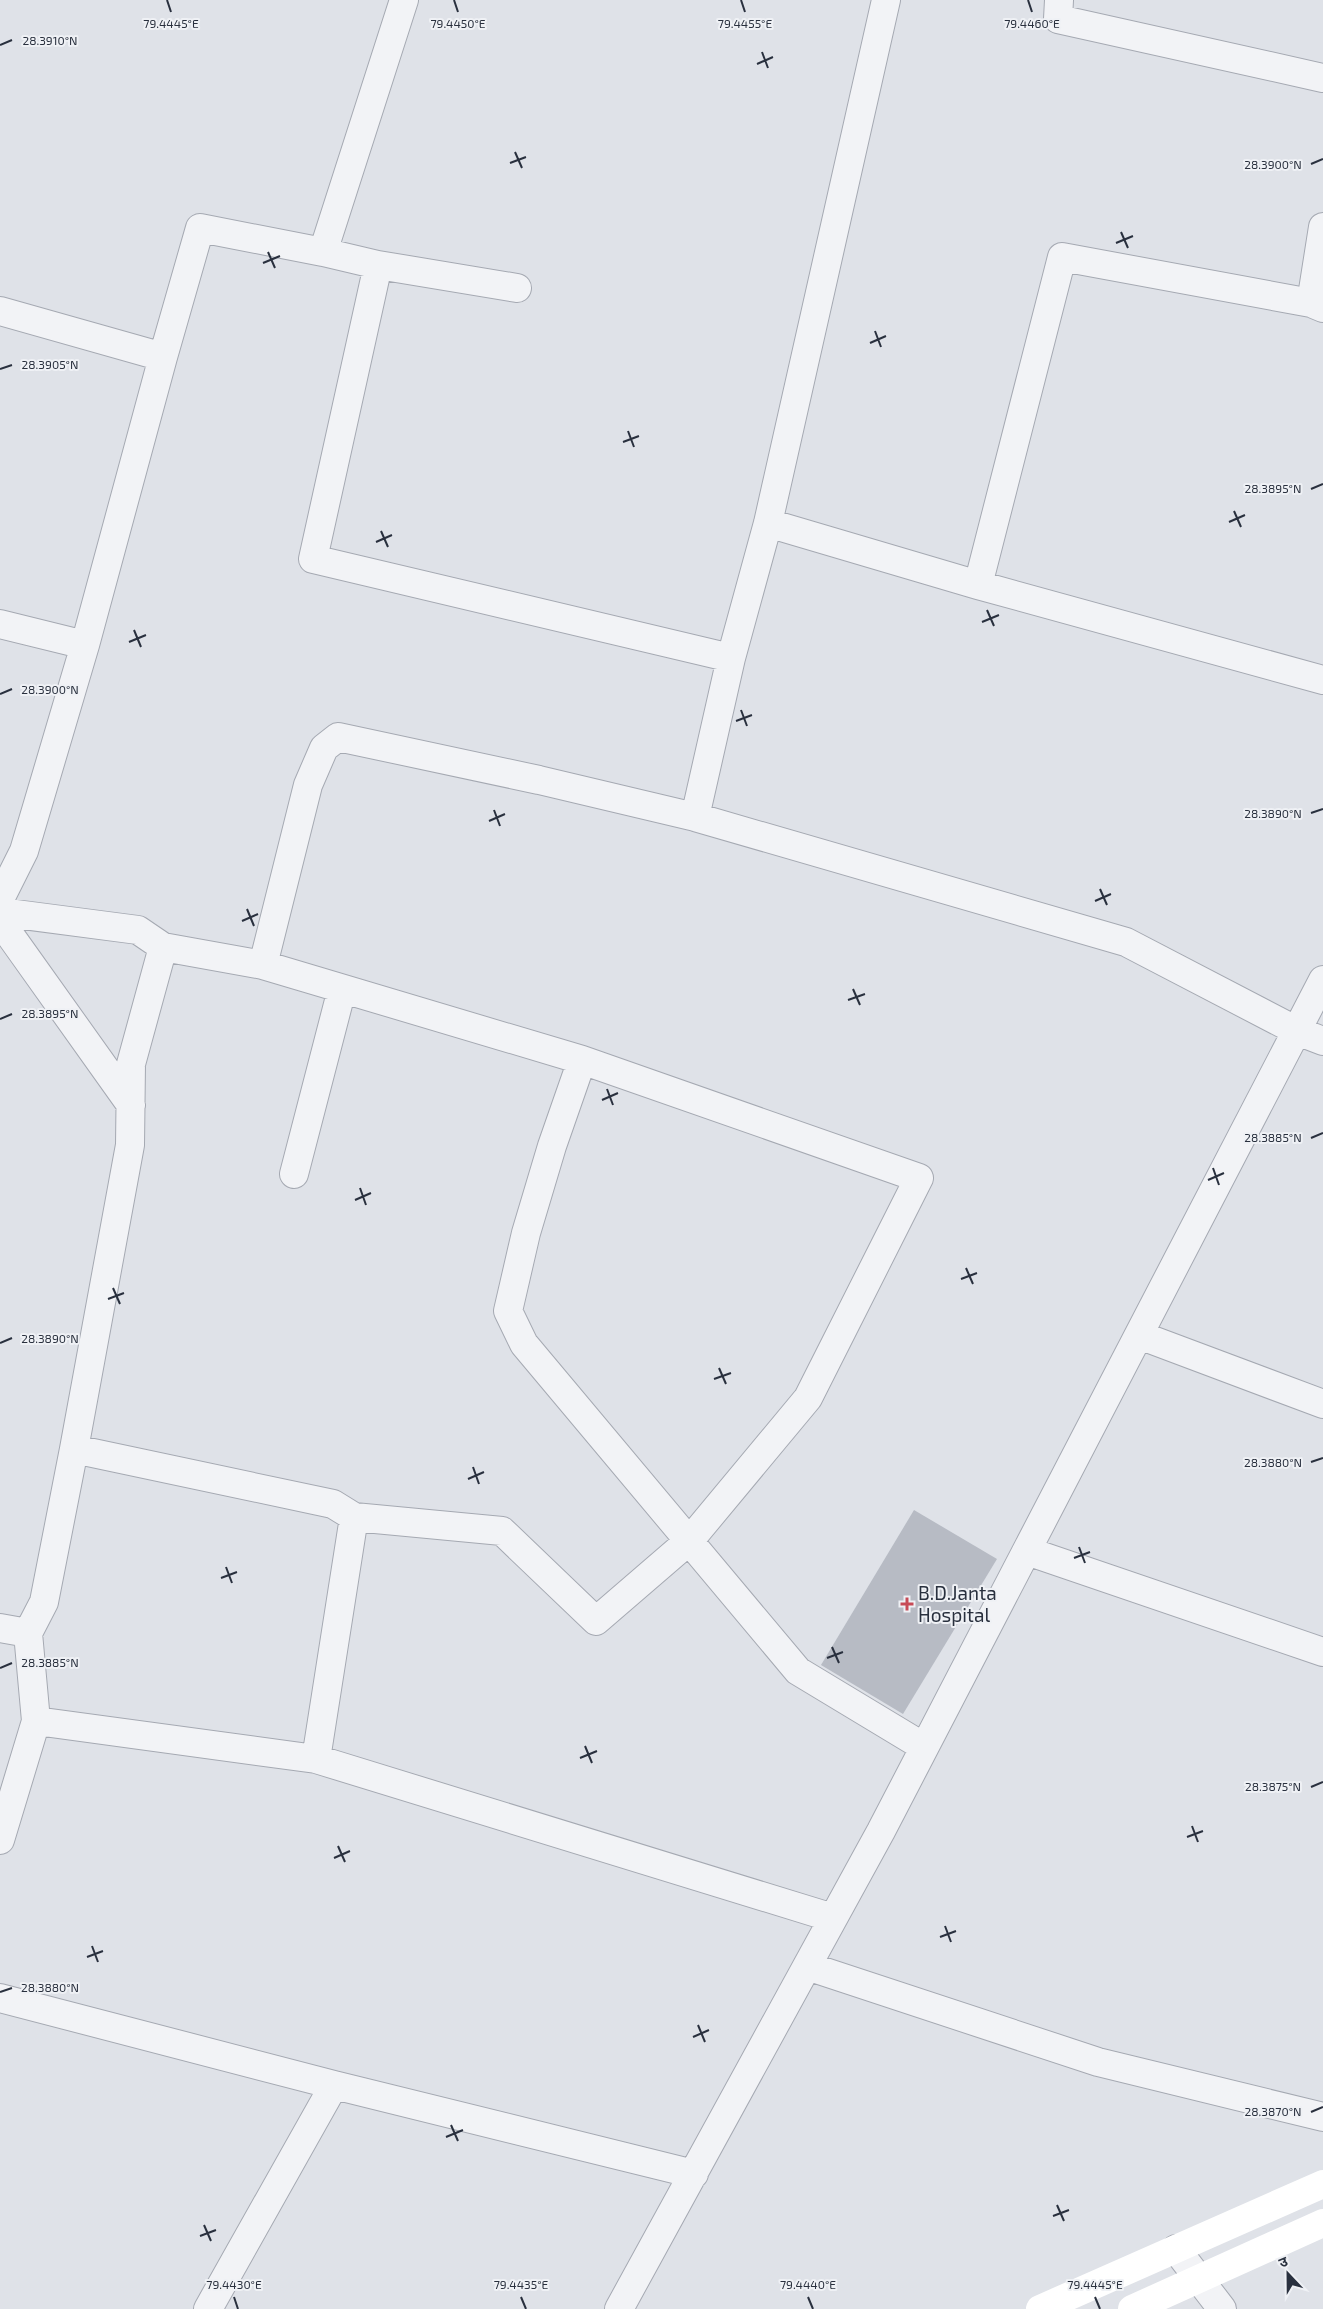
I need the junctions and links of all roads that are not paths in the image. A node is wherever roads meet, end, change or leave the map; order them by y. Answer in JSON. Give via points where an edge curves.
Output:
{"nodes":[{"id":1,"x":404,"y":0,"type":"edge"},
{"id":2,"x":886,"y":0,"type":"edge"},
{"id":3,"x":1059,"y":0,"type":"edge"},
{"id":4,"x":1323,"y":78,"type":"edge"},
{"id":5,"x":1323,"y":227,"type":"edge"},
{"id":6,"x":324,"y":252,"type":"junction"},
{"id":7,"x":378,"y":265,"type":"junction"},
{"id":8,"x":517,"y":288,"type":"dead end"},
{"id":9,"x":1317,"y":306,"type":"edge"},
{"id":10,"x":0,"y":312,"type":"edge"},
{"id":11,"x":163,"y":357,"type":"junction"},
{"id":12,"x":768,"y":522,"type":"junction"},
{"id":13,"x":978,"y":585,"type":"junction"},
{"id":14,"x":0,"y":624,"type":"edge"},
{"id":15,"x":85,"y":645,"type":"junction"},
{"id":16,"x":731,"y":658,"type":"junction"},
{"id":17,"x":1323,"y":680,"type":"edge"},
{"id":18,"x":695,"y":817,"type":"junction"},
{"id":19,"x":0,"y":899,"type":"edge"},
{"id":20,"x":0,"y":912,"type":"edge"},
{"id":21,"x":0,"y":920,"type":"edge"},
{"id":22,"x":163,"y":947,"type":"junction"},
{"id":23,"x":263,"y":965,"type":"junction"},
{"id":24,"x":1323,"y":980,"type":"edge"},
{"id":25,"x":342,"y":989,"type":"junction"},
{"id":26,"x":1298,"y":1031,"type":"junction"},
{"id":27,"x":1323,"y":1041,"type":"edge"},
{"id":28,"x":582,"y":1060,"type":"junction"},
{"id":29,"x":130,"y":1105,"type":"junction"},
{"id":30,"x":294,"y":1174,"type":"dead end"},
{"id":31,"x":1139,"y":1335,"type":"junction"},
{"id":32,"x":1323,"y":1404,"type":"edge"},
{"id":33,"x":74,"y":1449,"type":"junction"},
{"id":34,"x":354,"y":1517,"type":"junction"},
{"id":35,"x":690,"y":1540,"type":"junction"},
{"id":36,"x":1027,"y":1551,"type":"junction"},
{"id":37,"x":0,"y":1628,"type":"edge"},
{"id":38,"x":28,"y":1633,"type":"junction"},
{"id":39,"x":1323,"y":1652,"type":"edge"},
{"id":40,"x":36,"y":1721,"type":"junction"},
{"id":41,"x":924,"y":1747,"type":"junction"},
{"id":42,"x":316,"y":1759,"type":"junction"},
{"id":43,"x":0,"y":1840,"type":"edge"},
{"id":44,"x":833,"y":1918,"type":"junction"},
{"id":45,"x":807,"y":1966,"type":"junction"},
{"id":46,"x":0,"y":1998,"type":"edge"},
{"id":47,"x":334,"y":2085,"type":"junction"},
{"id":48,"x":1323,"y":2117,"type":"edge"},
{"id":49,"x":694,"y":2174,"type":"junction"},
{"id":50,"x":1323,"y":2184,"type":"edge"},
{"id":51,"x":1323,"y":2223,"type":"edge"},
{"id":52,"x":1176,"y":2249,"type":"junction"},
{"id":53,"x":1199,"y":2279,"type":"junction"},
{"id":54,"x":208,"y":2309,"type":"edge"},
{"id":55,"x":619,"y":2309,"type":"edge"},
{"id":56,"x":1040,"y":2309,"type":"edge"},
{"id":57,"x":1132,"y":2309,"type":"edge"},
{"id":58,"x":1222,"y":2309,"type":"edge"}],
"edges":[{"from":1,"to":6,"type":"street"},
{"from":2,"to":12,"type":"street"},
{"from":3,"to":4,"type":"street","via":[[1058,19]]},
{"from":5,"to":9,"type":"street"},
{"from":6,"to":7,"type":"street"},
{"from":6,"to":11,"type":"street","via":[[200,228]]},
{"from":7,"to":8,"type":"street"},
{"from":7,"to":16,"type":"street","via":[[313,559]]},
{"from":9,"to":13,"type":"street","via":[[1062,257]]},
{"from":10,"to":11,"type":"street"},
{"from":11,"to":15,"type":"street"},
{"from":12,"to":13,"type":"street"},
{"from":12,"to":16,"type":"street"},
{"from":13,"to":17,"type":"street"},
{"from":14,"to":15,"type":"street"},
{"from":15,"to":19,"type":"street","via":[[24,851]]},
{"from":16,"to":18,"type":"street"},
{"from":18,"to":23,"type":"street","via":[[338,737],[324,748],[308,785]]},
{"from":18,"to":26,"type":"street","via":[[1126,942]]},
{"from":20,"to":22,"type":"street","via":[[138,930]]},
{"from":21,"to":29,"type":"street"},
{"from":22,"to":23,"type":"street"},
{"from":22,"to":29,"type":"street","via":[[131,1064]]},
{"from":23,"to":25,"type":"street"},
{"from":24,"to":26,"type":"street"},
{"from":25,"to":28,"type":"street"},
{"from":25,"to":30,"type":"street"},
{"from":26,"to":27,"type":"street"},
{"from":26,"to":31,"type":"street"},
{"from":28,"to":35,"type":"street","via":[[526,1233],[508,1311],[524,1344]]},
{"from":28,"to":35,"type":"street","via":[[919,1178],[808,1398]]},
{"from":29,"to":33,"type":"street","via":[[130,1145]]},
{"from":31,"to":32,"type":"street"},
{"from":31,"to":36,"type":"street"},
{"from":33,"to":34,"type":"street","via":[[333,1504]]},
{"from":33,"to":38,"type":"street","via":[[44,1602]]},
{"from":34,"to":35,"type":"street","via":[[502,1531],[596,1621]]},
{"from":34,"to":42,"type":"street"},
{"from":35,"to":41,"type":"street","via":[[798,1671]]},
{"from":36,"to":39,"type":"street"},
{"from":36,"to":41,"type":"street"},
{"from":37,"to":38,"type":"street"},
{"from":38,"to":40,"type":"street"},
{"from":40,"to":42,"type":"street"},
{"from":40,"to":43,"type":"street"},
{"from":41,"to":44,"type":"street"},
{"from":42,"to":44,"type":"street"},
{"from":44,"to":45,"type":"street"},
{"from":45,"to":48,"type":"street","via":[[1098,2062]]},
{"from":45,"to":49,"type":"street"},
{"from":46,"to":47,"type":"street"},
{"from":47,"to":49,"type":"street"},
{"from":47,"to":54,"type":"street"},
{"from":49,"to":55,"type":"street"},
{"from":50,"to":52,"type":"street"},
{"from":51,"to":53,"type":"street"},
{"from":52,"to":53,"type":"street"},
{"from":52,"to":56,"type":"street"},
{"from":53,"to":57,"type":"street"},
{"from":53,"to":58,"type":"street"}]}
